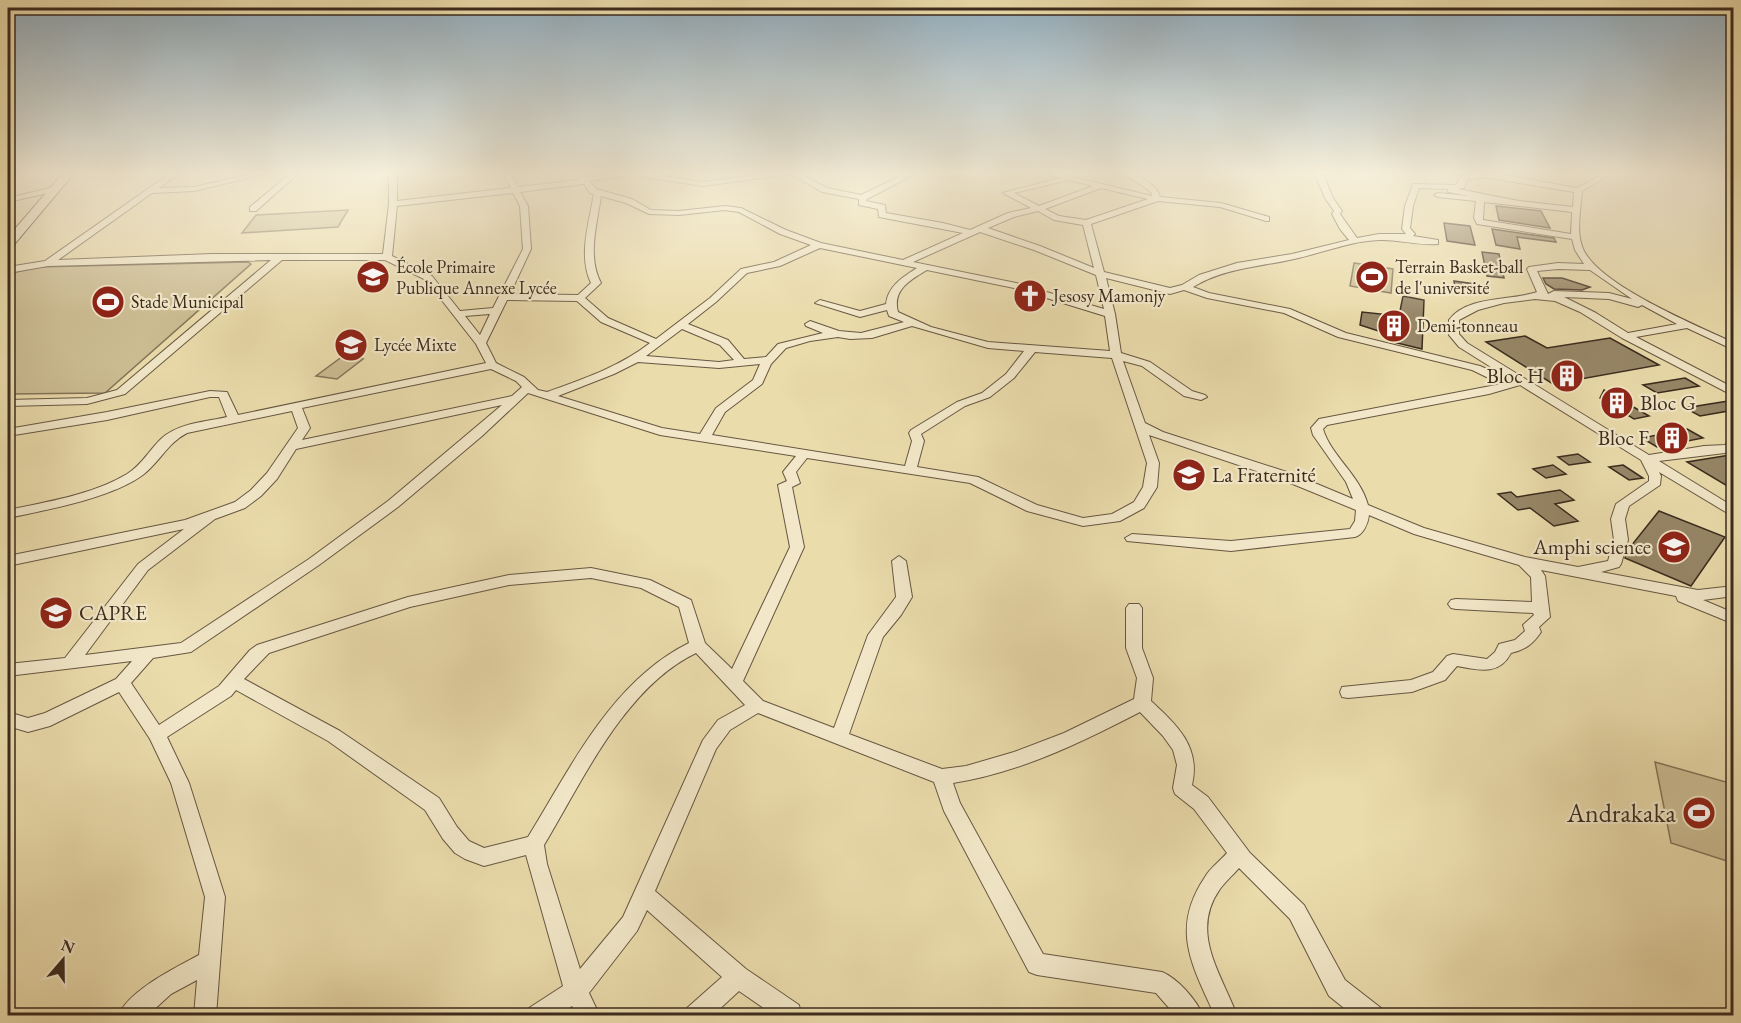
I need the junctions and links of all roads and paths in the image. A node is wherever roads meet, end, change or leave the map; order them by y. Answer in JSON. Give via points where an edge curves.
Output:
{"nodes":[{"id":1,"x":26,"y":220,"type":"edge"},
{"id":2,"x":111,"y":220,"type":"edge"},
{"id":3,"x":391,"y":220,"type":"edge"},
{"id":4,"x":525,"y":220,"type":"edge"},
{"id":5,"x":594,"y":220,"type":"edge"},
{"id":6,"x":760,"y":220,"type":"edge"},
{"id":7,"x":911,"y":220,"type":"edge"},
{"id":8,"x":1001,"y":220,"type":"edge"},
{"id":9,"x":1067,"y":220,"type":"edge"},
{"id":10,"x":1097,"y":220,"type":"edge"},
{"id":11,"x":1339,"y":220,"type":"edge"},
{"id":12,"x":1408,"y":220,"type":"edge"},
{"id":13,"x":1479,"y":220,"type":"edge"},
{"id":14,"x":1576,"y":220,"type":"edge"},
{"id":15,"x":1087,"y":223,"type":"junction"},
{"id":16,"x":976,"y":231,"type":"junction"},
{"id":17,"x":1576,"y":237,"type":"junction"},
{"id":18,"x":10,"y":238,"type":"edge"},
{"id":19,"x":1407,"y":238,"type":"junction"},
{"id":20,"x":1354,"y":242,"type":"junction"},
{"id":21,"x":1435,"y":242,"type":"dead end"},
{"id":22,"x":819,"y":245,"type":"junction"},
{"id":23,"x":280,"y":257,"type":"junction"},
{"id":24,"x":387,"y":257,"type":"junction"},
{"id":25,"x":907,"y":261,"type":"junction"},
{"id":26,"x":48,"y":263,"type":"junction"},
{"id":27,"x":928,"y":266,"type":"junction"},
{"id":28,"x":1590,"y":267,"type":"junction"},
{"id":29,"x":8,"y":270,"type":"edge"},
{"id":30,"x":1100,"y":274,"type":"junction"},
{"id":31,"x":1185,"y":287,"type":"junction"},
{"id":32,"x":1541,"y":295,"type":"junction"},
{"id":33,"x":503,"y":297,"type":"junction"},
{"id":34,"x":580,"y":298,"type":"junction"},
{"id":35,"x":820,"y":303,"type":"dead end"},
{"id":36,"x":890,"y":306,"type":"junction"},
{"id":37,"x":1655,"y":309,"type":"junction"},
{"id":38,"x":496,"y":311,"type":"junction"},
{"id":39,"x":458,"y":314,"type":"junction"},
{"id":40,"x":1110,"y":314,"type":"junction"},
{"id":41,"x":491,"y":322,"type":"junction"},
{"id":42,"x":912,"y":323,"type":"junction"},
{"id":43,"x":466,"y":324,"type":"junction"},
{"id":44,"x":810,"y":324,"type":"dead end"},
{"id":45,"x":681,"y":325,"type":"junction"},
{"id":46,"x":1688,"y":325,"type":"junction"},
{"id":47,"x":837,"y":333,"type":"junction"},
{"id":48,"x":1626,"y":336,"type":"junction"},
{"id":49,"x":481,"y":343,"type":"junction"},
{"id":50,"x":658,"y":343,"type":"junction"},
{"id":51,"x":1734,"y":347,"type":"edge"},
{"id":52,"x":1031,"y":348,"type":"junction"},
{"id":53,"x":1116,"y":355,"type":"junction"},
{"id":54,"x":636,"y":359,"type":"junction"},
{"id":55,"x":769,"y":360,"type":"junction"},
{"id":56,"x":741,"y":363,"type":"junction"},
{"id":57,"x":492,"y":365,"type":"junction"},
{"id":58,"x":1516,"y":383,"type":"junction"},
{"id":59,"x":528,"y":387,"type":"junction"},
{"id":60,"x":1734,"y":393,"type":"edge"},
{"id":61,"x":548,"y":396,"type":"junction"},
{"id":62,"x":1201,"y":397,"type":"dead end"},
{"id":63,"x":515,"y":399,"type":"junction"},
{"id":64,"x":8,"y":404,"type":"edge"},
{"id":65,"x":296,"y":407,"type":"junction"},
{"id":66,"x":234,"y":420,"type":"junction"},
{"id":67,"x":1140,"y":425,"type":"junction"},
{"id":68,"x":8,"y":432,"type":"edge"},
{"id":69,"x":704,"y":438,"type":"junction"},
{"id":70,"x":1734,"y":441,"type":"edge"},
{"id":71,"x":291,"y":446,"type":"junction"},
{"id":72,"x":804,"y":454,"type":"junction"},
{"id":73,"x":1646,"y":459,"type":"junction"},
{"id":74,"x":910,"y":470,"type":"junction"},
{"id":75,"x":1364,"y":506,"type":"junction"},
{"id":76,"x":1734,"y":513,"type":"edge"},
{"id":77,"x":8,"y":514,"type":"edge"},
{"id":78,"x":210,"y":516,"type":"junction"},
{"id":79,"x":1132,"y":538,"type":"dead end"},
{"id":80,"x":8,"y":561,"type":"edge"},
{"id":81,"x":899,"y":561,"type":"dead end"},
{"id":82,"x":1524,"y":562,"type":"junction"},
{"id":83,"x":1578,"y":572,"type":"junction"},
{"id":84,"x":1669,"y":590,"type":"junction"},
{"id":85,"x":1734,"y":591,"type":"edge"},
{"id":86,"x":1456,"y":604,"type":"dead end"},
{"id":87,"x":1134,"y":608,"type":"dead end"},
{"id":88,"x":1540,"y":608,"type":"junction"},
{"id":89,"x":1734,"y":619,"type":"edge"},
{"id":90,"x":698,"y":645,"type":"junction"},
{"id":91,"x":147,"y":654,"type":"junction"},
{"id":92,"x":70,"y":663,"type":"junction"},
{"id":93,"x":8,"y":670,"type":"edge"},
{"id":94,"x":234,"y":681,"type":"junction"},
{"id":95,"x":734,"y":682,"type":"junction"},
{"id":96,"x":122,"y":683,"type":"junction"},
{"id":97,"x":1348,"y":692,"type":"dead end"},
{"id":98,"x":1142,"y":703,"type":"junction"},
{"id":99,"x":757,"y":706,"type":"junction"},
{"id":100,"x":8,"y":719,"type":"edge"},
{"id":101,"x":157,"y":735,"type":"junction"},
{"id":102,"x":839,"y":738,"type":"junction"},
{"id":103,"x":942,"y":777,"type":"junction"},
{"id":104,"x":534,"y":844,"type":"junction"},
{"id":105,"x":1239,"y":854,"type":"junction"},
{"id":106,"x":644,"y":894,"type":"junction"},
{"id":107,"x":210,"y":961,"type":"junction"},
{"id":108,"x":738,"y":977,"type":"junction"},
{"id":109,"x":576,"y":991,"type":"junction"},
{"id":110,"x":1223,"y":1008,"type":"dead end"},
{"id":111,"x":791,"y":1013,"type":"dead end"},
{"id":112,"x":129,"y":1016,"type":"edge"},
{"id":113,"x":205,"y":1016,"type":"edge"},
{"id":114,"x":537,"y":1016,"type":"edge"},
{"id":115,"x":589,"y":1016,"type":"edge"},
{"id":116,"x":695,"y":1016,"type":"edge"},
{"id":117,"x":1192,"y":1016,"type":"edge"},
{"id":118,"x":1373,"y":1016,"type":"edge"}],
"edges":[{"from":1,"to":18,"type":"main road"},
{"from":2,"to":26,"type":"street"},
{"from":3,"to":24,"type":"street"},
{"from":4,"to":33,"type":"street","via":[[527,249]]},
{"from":5,"to":34,"type":"street","via":[[590,271],[596,283]]},
{"from":6,"to":22,"type":"street"},
{"from":7,"to":16,"type":"street"},
{"from":8,"to":16,"type":"street"},
{"from":9,"to":15,"type":"street"},
{"from":10,"to":15,"type":"street"},
{"from":11,"to":20,"type":"street"},
{"from":12,"to":19,"type":"street","via":[[1406,229],[1411,234]]},
{"from":13,"to":17,"type":"street"},
{"from":14,"to":17,"type":"street"},
{"from":15,"to":30,"type":"street"},
{"from":16,"to":25,"type":"street"},
{"from":16,"to":30,"type":"street","via":[[1037,248]]},
{"from":17,"to":28,"type":"street"},
{"from":19,"to":20,"type":"street","via":[[1379,237]]},
{"from":19,"to":21,"type":"street"},
{"from":20,"to":31,"type":"street","via":[[1217,271]]},
{"from":22,"to":25,"type":"street"},
{"from":22,"to":45,"type":"street","via":[[777,264],[744,271]]},
{"from":23,"to":24,"type":"street"},
{"from":23,"to":26,"type":"street"},
{"from":23,"to":64,"type":"street","via":[[121,392],[87,401]]},
{"from":24,"to":39,"type":"street","via":[[429,278]]},
{"from":25,"to":27,"type":"street"},
{"from":26,"to":29,"type":"street"},
{"from":27,"to":36,"type":"street","via":[[892,294]]},
{"from":27,"to":40,"type":"street","via":[[1016,286]]},
{"from":28,"to":32,"type":"street","via":[[1532,269]]},
{"from":28,"to":37,"type":"street"},
{"from":30,"to":31,"type":"street","via":[[1170,291]]},
{"from":30,"to":40,"type":"street"},
{"from":31,"to":58,"type":"street","via":[[1287,311],[1342,335],[1476,368]]},
{"from":32,"to":37,"type":"street","via":[[1609,296]]},
{"from":32,"to":48,"type":"street","via":[[1556,298]]},
{"from":32,"to":58,"type":"street","via":[[1470,308],[1452,322],[1454,335],[1464,345]]},
{"from":33,"to":34,"type":"street"},
{"from":33,"to":38,"type":"street"},
{"from":34,"to":50,"type":"street","via":[[607,321]]},
{"from":35,"to":36,"type":"street","via":[[860,314]]},
{"from":36,"to":42,"type":"street","via":[[893,314]]},
{"from":37,"to":46,"type":"street"},
{"from":38,"to":39,"type":"street"},
{"from":38,"to":41,"type":"street"},
{"from":39,"to":43,"type":"street"},
{"from":40,"to":53,"type":"street"},
{"from":41,"to":43,"type":"street"},
{"from":41,"to":49,"type":"street"},
{"from":42,"to":47,"type":"street","via":[[863,337]]},
{"from":42,"to":52,"type":"street","via":[[988,345]]},
{"from":43,"to":49,"type":"street"},
{"from":44,"to":47,"type":"street"},
{"from":45,"to":50,"type":"street"},
{"from":45,"to":56,"type":"street","via":[[727,344]]},
{"from":46,"to":48,"type":"street"},
{"from":46,"to":51,"type":"street"},
{"from":47,"to":55,"type":"street","via":[[792,342],[782,346]]},
{"from":48,"to":60,"type":"street"},
{"from":49,"to":57,"type":"street"},
{"from":50,"to":54,"type":"street"},
{"from":52,"to":53,"type":"street"},
{"from":52,"to":74,"type":"street","via":[[1010,376],[986,395],[961,404],[915,433],[918,441]]},
{"from":53,"to":62,"type":"street","via":[[1146,364],[1188,394]]},
{"from":53,"to":67,"type":"street"},
{"from":54,"to":56,"type":"street","via":[[706,365]]},
{"from":54,"to":61,"type":"street"},
{"from":55,"to":56,"type":"street"},
{"from":55,"to":69,"type":"street","via":[[758,382],[720,410]]},
{"from":57,"to":59,"type":"street"},
{"from":57,"to":65,"type":"street"},
{"from":58,"to":73,"type":"street"},
{"from":58,"to":75,"type":"street","via":[[1489,392],[1323,422],[1317,428],[1318,435]]},
{"from":59,"to":61,"type":"street"},
{"from":59,"to":63,"type":"street"},
{"from":61,"to":69,"type":"street","via":[[660,431]]},
{"from":63,"to":71,"type":"street"},
{"from":63,"to":91,"type":"street","via":[[393,504],[314,562],[184,648]]},
{"from":65,"to":66,"type":"street"},
{"from":65,"to":71,"type":"street","via":[[304,428]]},
{"from":66,"to":68,"type":"street","via":[[223,394],[218,394]]},
{"from":66,"to":77,"type":"street","via":[[183,430],[168,437],[139,472],[114,484]]},
{"from":67,"to":74,"type":"street","via":[[1153,463],[1150,487],[1139,505],[1115,518],[1083,522],[1032,508],[974,480]]},
{"from":67,"to":75,"type":"street"},
{"from":69,"to":72,"type":"street"},
{"from":70,"to":73,"type":"street","via":[[1729,449]]},
{"from":71,"to":78,"type":"street","via":[[256,493],[240,505]]},
{"from":72,"to":74,"type":"street"},
{"from":72,"to":95,"type":"street","via":[[789,472],[794,483],[785,485],[797,547]]},
{"from":73,"to":76,"type":"street"},
{"from":73,"to":83,"type":"street","via":[[1654,482],[1623,504],[1617,519],[1621,540],[1614,564]]},
{"from":75,"to":79,"type":"street","via":[[1362,526],[1355,533],[1231,546]]},
{"from":75,"to":82,"type":"street","via":[[1419,531]]},
{"from":78,"to":80,"type":"street","via":[[188,524]]},
{"from":78,"to":92,"type":"street","via":[[143,567]]},
{"from":81,"to":102,"type":"street","via":[[904,597],[876,635]]},
{"from":82,"to":83,"type":"street"},
{"from":82,"to":88,"type":"street","via":[[1538,576]]},
{"from":83,"to":84,"type":"street"},
{"from":84,"to":85,"type":"street","via":[[1698,595]]},
{"from":84,"to":89,"type":"street"},
{"from":86,"to":88,"type":"street"},
{"from":87,"to":98,"type":"street","via":[[1134,648],[1145,678]]},
{"from":88,"to":97,"type":"street","via":[[1542,617],[1531,625],[1533,632],[1520,645],[1505,648],[1490,666],[1453,660],[1438,676],[1412,686]]},
{"from":90,"to":94,"type":"street","via":[[686,604],[645,584],[591,573],[509,580],[408,602],[263,649]]},
{"from":90,"to":95,"type":"street"},
{"from":90,"to":104,"type":"street","via":[[670,660],[637,689],[585,761]]},
{"from":91,"to":92,"type":"street"},
{"from":91,"to":96,"type":"street"},
{"from":92,"to":93,"type":"street"},
{"from":94,"to":101,"type":"street","via":[[225,691]]},
{"from":94,"to":104,"type":"street","via":[[334,736],[432,804],[450,833],[472,853],[484,857]]},
{"from":95,"to":99,"type":"street"},
{"from":96,"to":100,"type":"street","via":[[50,719],[28,725]]},
{"from":96,"to":101,"type":"street"},
{"from":98,"to":103,"type":"street","via":[[1002,763],[966,775]]},
{"from":98,"to":105,"type":"street","via":[[1169,729],[1185,756],[1182,788],[1201,803]]},
{"from":99,"to":102,"type":"street"},
{"from":99,"to":106,"type":"street","via":[[724,725],[709,745]]},
{"from":101,"to":107,"type":"street","via":[[180,783],[215,897]]},
{"from":102,"to":103,"type":"street"},
{"from":103,"to":117,"type":"street","via":[[951,805],[1036,964],[1162,983]]},
{"from":104,"to":109,"type":"street"},
{"from":105,"to":110,"type":"street","via":[[1212,883],[1196,918],[1200,957]]},
{"from":105,"to":118,"type":"street","via":[[1297,912],[1337,988]]},
{"from":106,"to":108,"type":"street"},
{"from":106,"to":109,"type":"street","via":[[630,924]]},
{"from":107,"to":112,"type":"street","via":[[163,986]]},
{"from":107,"to":113,"type":"street"},
{"from":108,"to":111,"type":"street"},
{"from":108,"to":116,"type":"street"},
{"from":109,"to":114,"type":"street"},
{"from":109,"to":115,"type":"street"}]}
